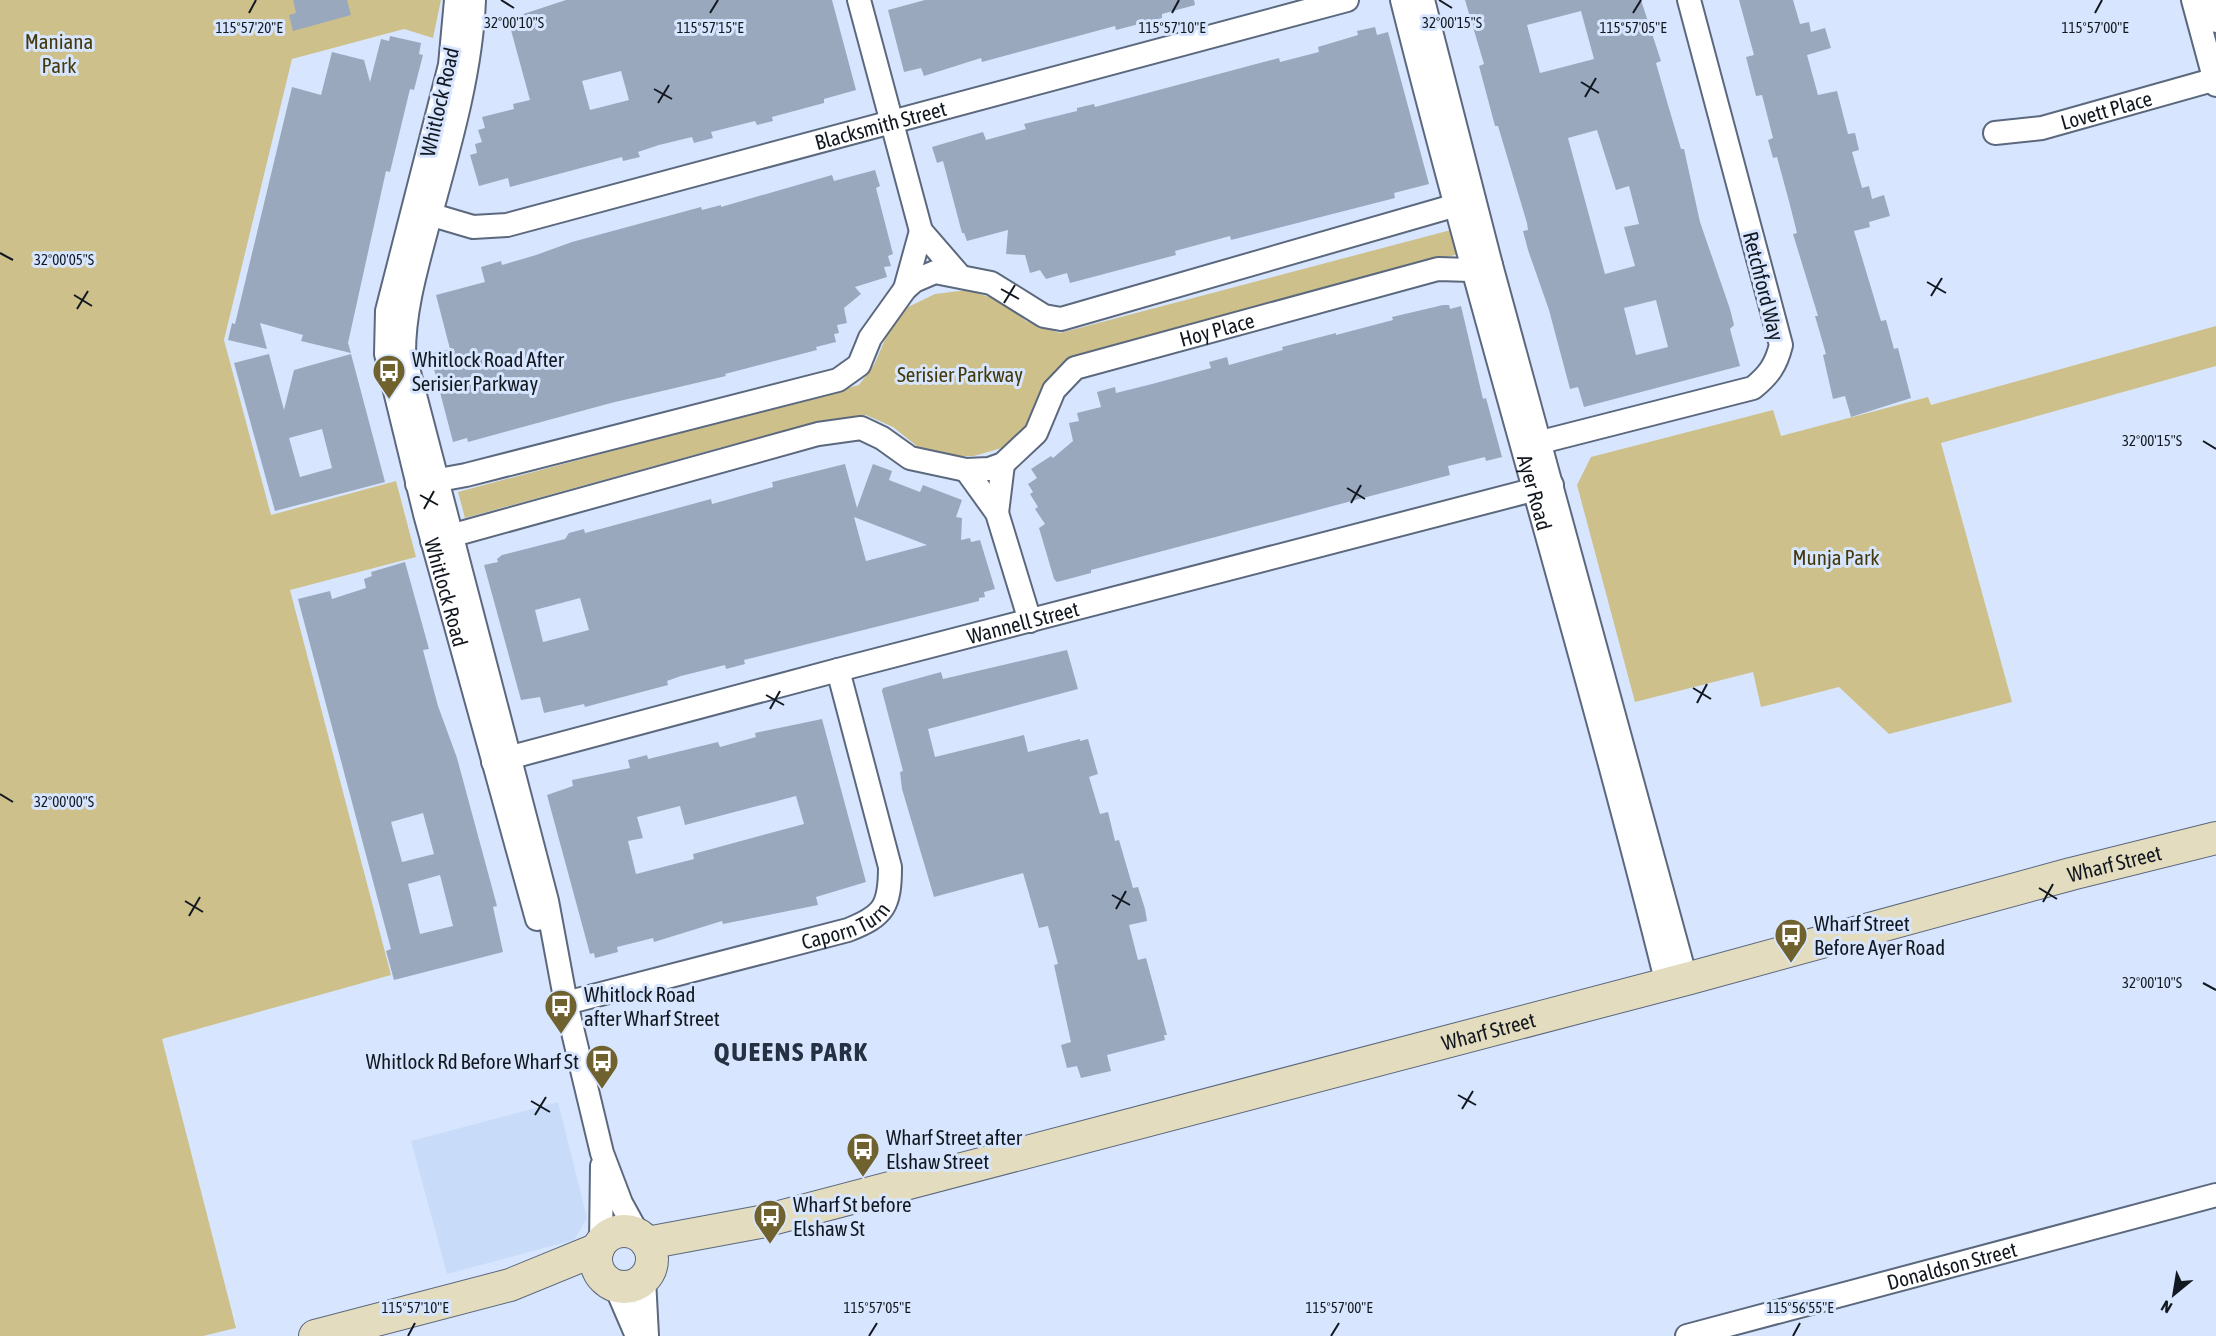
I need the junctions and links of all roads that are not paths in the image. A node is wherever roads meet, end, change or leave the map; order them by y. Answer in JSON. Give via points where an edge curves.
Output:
{"nodes":[{"id":1,"x":456,"y":0,"type":"edge"},
{"id":2,"x":474,"y":0,"type":"edge"},
{"id":3,"x":859,"y":0,"type":"edge"},
{"id":4,"x":1347,"y":0,"type":"edge"},
{"id":5,"x":1402,"y":0,"type":"edge"},
{"id":6,"x":1423,"y":0,"type":"edge"},
{"id":7,"x":1689,"y":0,"type":"edge"},
{"id":8,"x":2193,"y":0,"type":"edge"},
{"id":9,"x":2210,"y":0,"type":"edge"},
{"id":10,"x":2216,"y":21,"type":"edge"},
{"id":11,"x":2215,"y":81,"type":"edge"},
{"id":12,"x":893,"y":123,"type":"junction"},
{"id":13,"x":1995,"y":133,"type":"dead end"},
{"id":14,"x":1464,"y":203,"type":"junction"},
{"id":15,"x":422,"y":213,"type":"junction"},
{"id":16,"x":921,"y":231,"type":"junction"},
{"id":17,"x":1481,"y":267,"type":"junction"},
{"id":18,"x":960,"y":276,"type":"junction"},
{"id":19,"x":905,"y":289,"type":"junction"},
{"id":20,"x":1541,"y":442,"type":"junction"},
{"id":21,"x":996,"y":466,"type":"junction"},
{"id":22,"x":966,"y":470,"type":"junction"},
{"id":23,"x":427,"y":482,"type":"junction"},
{"id":24,"x":1543,"y":487,"type":"junction"},
{"id":25,"x":997,"y":513,"type":"junction"},
{"id":26,"x":442,"y":539,"type":"junction"},
{"id":27,"x":1030,"y":621,"type":"junction"},
{"id":28,"x":838,"y":670,"type":"junction"},
{"id":29,"x":501,"y":760,"type":"junction"},
{"id":30,"x":2216,"y":838,"type":"edge"},
{"id":31,"x":1677,"y":981,"type":"junction"},
{"id":32,"x":566,"y":1003,"type":"junction"},
{"id":33,"x":602,"y":1153,"type":"junction"},
{"id":34,"x":2216,"y":1195,"type":"edge"},
{"id":35,"x":624,"y":1260,"type":"junction"},
{"id":36,"x":315,"y":1336,"type":"edge"},
{"id":37,"x":637,"y":1336,"type":"edge"},
{"id":38,"x":647,"y":1336,"type":"edge"},
{"id":39,"x":1687,"y":1336,"type":"edge"}],
"edges":[{"from":1,"to":15,"type":"street","name":"Whitlock Road","via":[[450,65]]},
{"from":2,"to":15,"type":"street","name":"Whitlock Road","via":[[467,67]]},
{"from":3,"to":12,"type":"street"},
{"from":4,"to":12,"type":"street","name":"Blacksmith Street"},
{"from":5,"to":14,"type":"street","name":"Ayer Road"},
{"from":6,"to":14,"type":"street","name":"Ayer Road"},
{"from":7,"to":20,"type":"street","name":"Retchford Way","via":[[1781,345],[1778,358],[1773,369],[1753,388]]},
{"from":8,"to":11,"type":"street"},
{"from":9,"to":10,"type":"street"},
{"from":11,"to":13,"type":"street","name":"Lovett Place","via":[[2042,128]]},
{"from":12,"to":15,"type":"street","name":"Blacksmith Street","via":[[507,225],[473,227]]},
{"from":12,"to":16,"type":"street"},
{"from":14,"to":17,"type":"street","name":"Ayer Road"},
{"from":14,"to":18,"type":"street","via":[[1060,319],[1044,316],[991,283]]},
{"from":15,"to":23,"type":"street","name":"Whitlock Road","via":[[404,328],[404,353]]},
{"from":16,"to":18,"type":"street"},
{"from":16,"to":19,"type":"street"},
{"from":17,"to":20,"type":"street","name":"Ayer Road"},
{"from":17,"to":21,"type":"street","name":"Hoy Place","via":[[1438,269],[1075,368],[1054,390],[1036,433]]},
{"from":17,"to":24,"type":"street","name":"Ayer Road"},
{"from":18,"to":19,"type":"street","via":[[935,272],[914,280]]},
{"from":19,"to":23,"type":"street","via":[[870,338],[859,365],[838,380]]},
{"from":20,"to":24,"type":"street","name":"Ayer Road"},
{"from":21,"to":22,"type":"street"},
{"from":21,"to":25,"type":"street"},
{"from":22,"to":25,"type":"street"},
{"from":22,"to":26,"type":"street","via":[[910,458],[861,428],[818,434]]},
{"from":23,"to":26,"type":"street","name":"Whitlock Road"},
{"from":24,"to":27,"type":"street","name":"Wannell Street"},
{"from":24,"to":31,"type":"street","name":"Ayer Road"},
{"from":25,"to":27,"type":"street"},
{"from":26,"to":29,"type":"street","name":"Whitlock Road"},
{"from":27,"to":28,"type":"street","name":"Wannell Street"},
{"from":28,"to":29,"type":"street","name":"Wannell Street"},
{"from":28,"to":32,"type":"street","name":"Caporn Turn","via":[[890,867],[890,888],[884,908],[867,923],[848,930]]},
{"from":29,"to":32,"type":"street","name":"Whitlock Road","via":[[547,901]]},
{"from":30,"to":31,"type":"street","name":"Wharf Street"},
{"from":31,"to":35,"type":"street","name":"Wharf Street","via":[[760,1222],[672,1262]]},
{"from":32,"to":33,"type":"street","name":"Whitlock Road"},
{"from":33,"to":35,"type":"street","name":"Whitlock Road"},
{"from":33,"to":35,"type":"street","name":"Whitlock Road","via":[[621,1203]]},
{"from":34,"to":39,"type":"street","name":"Donaldson Street"},
{"from":35,"to":36,"type":"street","name":"Wharf Street"},
{"from":35,"to":37,"type":"street"},
{"from":35,"to":38,"type":"street"}]}
